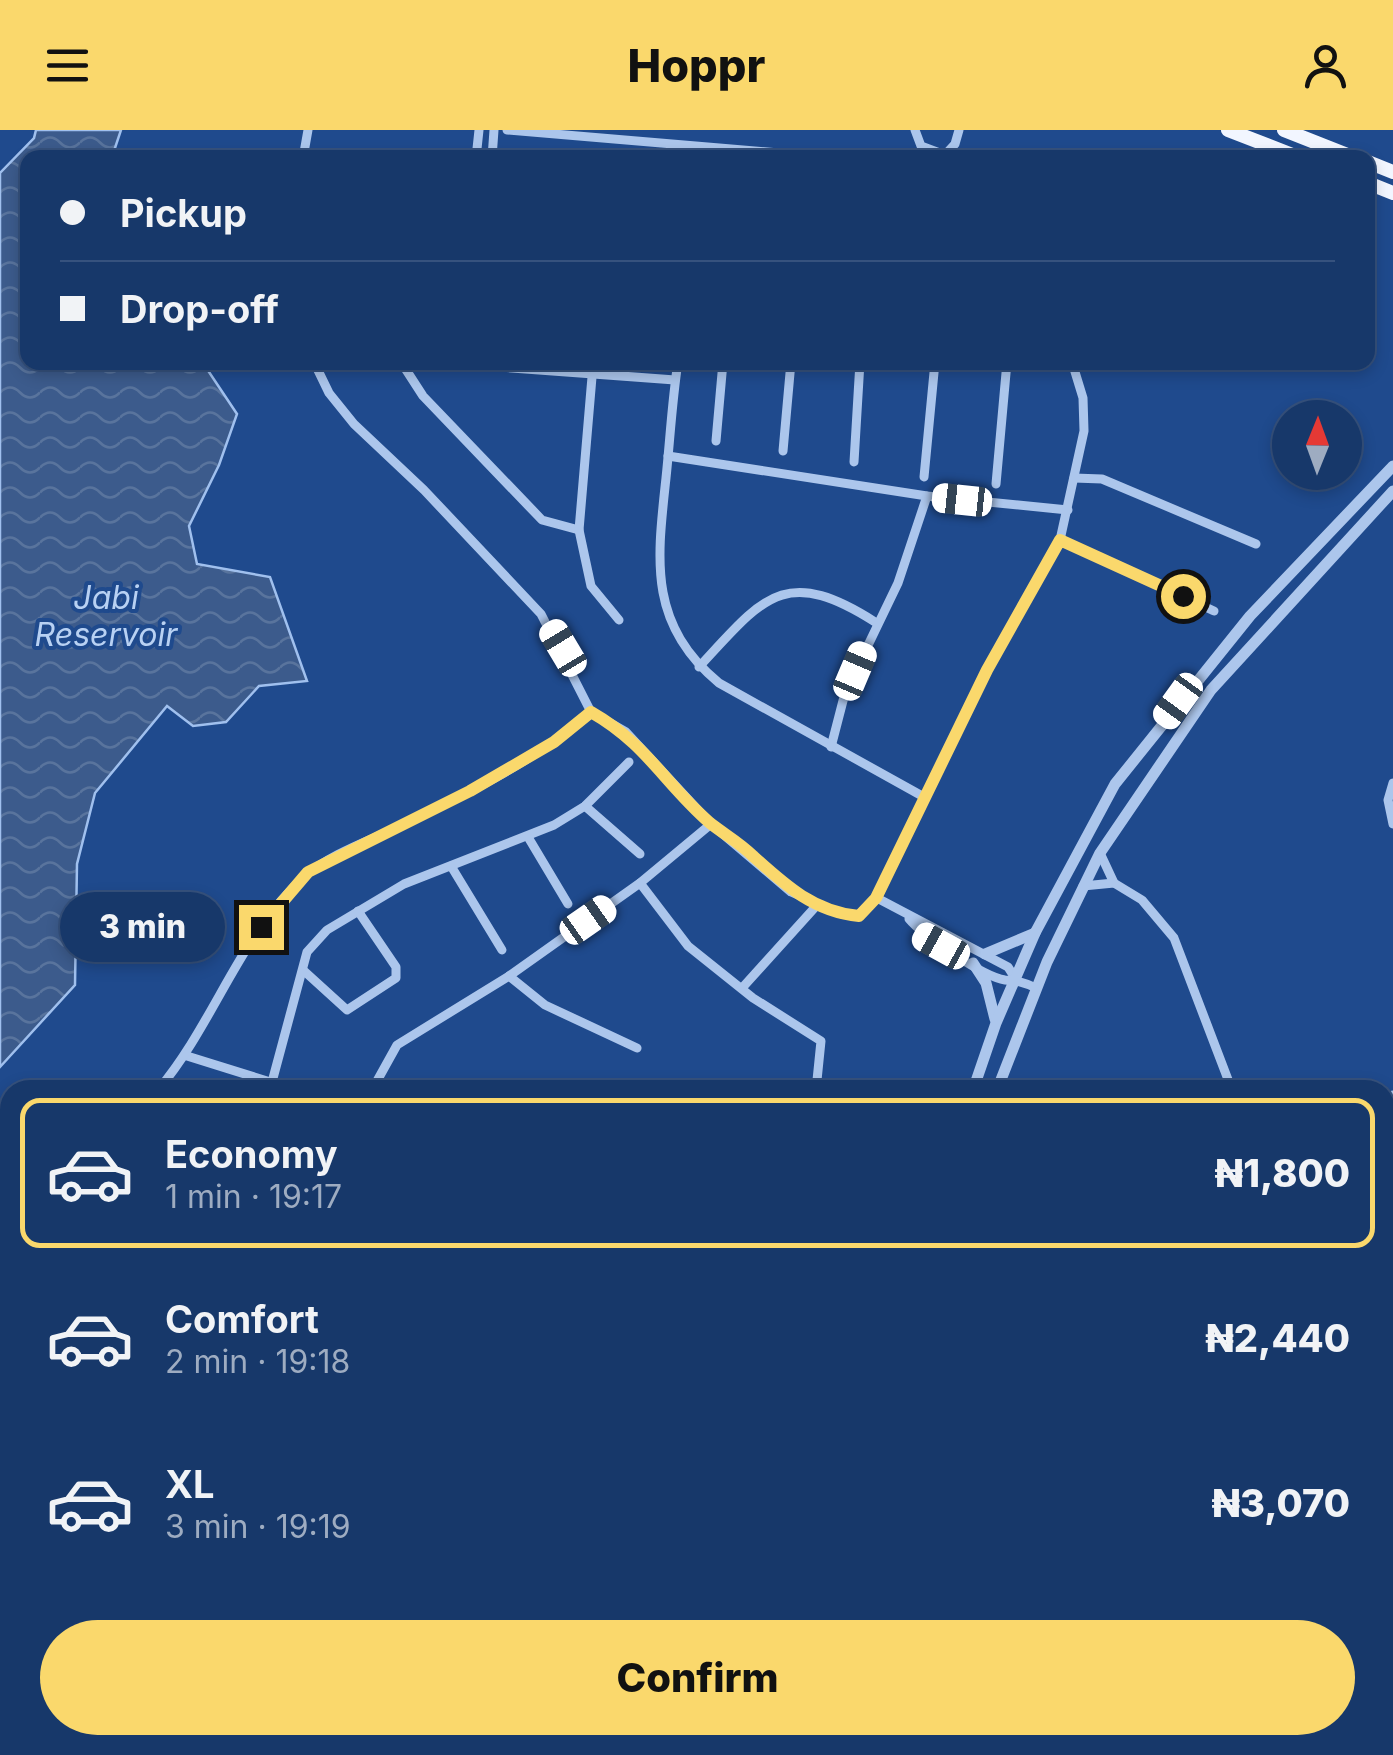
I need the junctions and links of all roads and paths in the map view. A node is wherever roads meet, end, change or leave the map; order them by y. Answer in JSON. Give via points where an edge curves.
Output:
{"nodes":[{"id":1,"x":508,"y":130,"type":"edge"},
{"id":2,"x":914,"y":130,"type":"edge"},
{"id":3,"x":1228,"y":130,"type":"edge"},
{"id":4,"x":1284,"y":130,"type":"edge"},
{"id":5,"x":683,"y":150,"type":"edge"},
{"id":6,"x":930,"y":150,"type":"edge"},
{"id":7,"x":1278,"y":150,"type":"edge"},
{"id":8,"x":1335,"y":150,"type":"edge"},
{"id":9,"x":318,"y":370,"type":"edge"},
{"id":10,"x":406,"y":370,"type":"edge"},
{"id":11,"x":512,"y":370,"type":"edge"},
{"id":12,"x":677,"y":370,"type":"edge"},
{"id":13,"x":722,"y":370,"type":"edge"},
{"id":14,"x":789,"y":370,"type":"edge"},
{"id":15,"x":860,"y":370,"type":"edge"},
{"id":16,"x":934,"y":370,"type":"edge"},
{"id":17,"x":1007,"y":370,"type":"edge"},
{"id":18,"x":1074,"y":370,"type":"edge"},
{"id":19,"x":592,"y":378,"type":"junction"},
{"id":20,"x":675,"y":380,"type":"junction"},
{"id":21,"x":716,"y":441,"type":"dead end"},
{"id":22,"x":783,"y":451,"type":"dead end"},
{"id":23,"x":668,"y":456,"type":"junction"},
{"id":24,"x":854,"y":462,"type":"dead end"},
{"id":25,"x":1393,"y":466,"type":"edge"},
{"id":26,"x":924,"y":477,"type":"dead end"},
{"id":27,"x":1074,"y":478,"type":"junction"},
{"id":28,"x":996,"y":484,"type":"dead end"},
{"id":29,"x":1393,"y":491,"type":"edge"},
{"id":30,"x":927,"y":496,"type":"junction"},
{"id":31,"x":1068,"y":510,"type":"junction"},
{"id":32,"x":579,"y":530,"type":"junction"},
{"id":33,"x":1060,"y":540,"type":"junction"},
{"id":34,"x":1256,"y":544,"type":"dead end"},
{"id":35,"x":1214,"y":611,"type":"dead end"},
{"id":36,"x":619,"y":620,"type":"dead end"},
{"id":37,"x":875,"y":622,"type":"junction"},
{"id":38,"x":699,"y":666,"type":"junction"},
{"id":39,"x":591,"y":712,"type":"junction"},
{"id":40,"x":831,"y":746,"type":"junction"},
{"id":41,"x":629,"y":762,"type":"dead end"},
{"id":42,"x":1393,"y":783,"type":"edge"},
{"id":43,"x":924,"y":797,"type":"junction"},
{"id":44,"x":586,"y":806,"type":"junction"},
{"id":45,"x":711,"y":824,"type":"junction"},
{"id":46,"x":1393,"y":824,"type":"edge"},
{"id":47,"x":528,"y":837,"type":"junction"},
{"id":48,"x":1100,"y":853,"type":"junction"},
{"id":49,"x":640,"y":854,"type":"dead end"},
{"id":50,"x":452,"y":866,"type":"junction"},
{"id":51,"x":1114,"y":883,"type":"junction"},
{"id":52,"x":640,"y":884,"type":"junction"},
{"id":53,"x":1083,"y":886,"type":"junction"},
{"id":54,"x":876,"y":898,"type":"junction"},
{"id":55,"x":568,"y":904,"type":"dead end"},
{"id":56,"x":818,"y":904,"type":"junction"},
{"id":57,"x":358,"y":911,"type":"junction"},
{"id":58,"x":907,"y":916,"type":"junction"},
{"id":59,"x":1035,"y":933,"type":"junction"},
{"id":60,"x":502,"y":950,"type":"dead end"},
{"id":61,"x":985,"y":954,"type":"junction"},
{"id":62,"x":973,"y":963,"type":"junction"},
{"id":63,"x":303,"y":970,"type":"junction"},
{"id":64,"x":509,"y":976,"type":"junction"},
{"id":65,"x":1015,"y":978,"type":"junction"},
{"id":66,"x":744,"y":988,"type":"junction"},
{"id":67,"x":1036,"y":988,"type":"junction"},
{"id":68,"x":996,"y":1023,"type":"junction"},
{"id":69,"x":637,"y":1048,"type":"dead end"},
{"id":70,"x":187,"y":1056,"type":"junction"},
{"id":71,"x":167,"y":1080,"type":"edge"},
{"id":72,"x":265,"y":1080,"type":"edge"},
{"id":73,"x":273,"y":1080,"type":"edge"},
{"id":74,"x":378,"y":1080,"type":"edge"},
{"id":75,"x":817,"y":1080,"type":"edge"},
{"id":76,"x":976,"y":1080,"type":"edge"},
{"id":77,"x":1001,"y":1080,"type":"edge"},
{"id":78,"x":1228,"y":1080,"type":"edge"}],
"edges":[{"from":1,"to":5,"type":"street"},
{"from":2,"to":6,"type":"street"},
{"from":3,"to":7,"type":"main road"},
{"from":4,"to":8,"type":"main road"},
{"from":9,"to":39,"type":"street","via":[[354,424],[541,614]]},
{"from":10,"to":32,"type":"street","via":[[542,520]]},
{"from":11,"to":19,"type":"street"},
{"from":12,"to":20,"type":"street"},
{"from":13,"to":21,"type":"street"},
{"from":14,"to":22,"type":"street"},
{"from":15,"to":24,"type":"street"},
{"from":16,"to":26,"type":"street"},
{"from":17,"to":28,"type":"street"},
{"from":18,"to":27,"type":"street","via":[[1084,432]]},
{"from":19,"to":20,"type":"street"},
{"from":19,"to":32,"type":"street"},
{"from":20,"to":23,"type":"street"},
{"from":23,"to":30,"type":"street"},
{"from":23,"to":38,"type":"street","via":[[659,584],[676,631]]},
{"from":25,"to":59,"type":"street","via":[[1178,701],[1115,784]]},
{"from":27,"to":31,"type":"street"},
{"from":27,"to":34,"type":"street","via":[[1102,480]]},
{"from":29,"to":48,"type":"street","via":[[1211,690]]},
{"from":30,"to":31,"type":"street"},
{"from":30,"to":37,"type":"street","via":[[898,583]]},
{"from":31,"to":33,"type":"street"},
{"from":32,"to":36,"type":"street","via":[[591,586]]},
{"from":33,"to":35,"type":"street"},
{"from":33,"to":43,"type":"street"},
{"from":37,"to":38,"type":"street","via":[[837,597],[788,593],[751,611]]},
{"from":37,"to":40,"type":"street"},
{"from":38,"to":40,"type":"street"},
{"from":39,"to":45,"type":"street","via":[[626,732]]},
{"from":39,"to":70,"type":"street","via":[[554,742],[464,794],[308,872],[245,950]]},
{"from":40,"to":43,"type":"street"},
{"from":41,"to":44,"type":"street"},
{"from":42,"to":46,"type":"street"},
{"from":43,"to":54,"type":"street"},
{"from":44,"to":47,"type":"street"},
{"from":44,"to":49,"type":"street"},
{"from":45,"to":52,"type":"street"},
{"from":45,"to":56,"type":"street","via":[[791,892]]},
{"from":47,"to":50,"type":"street"},
{"from":47,"to":55,"type":"street"},
{"from":48,"to":51,"type":"street"},
{"from":48,"to":53,"type":"street"},
{"from":50,"to":57,"type":"street"},
{"from":50,"to":60,"type":"street"},
{"from":51,"to":53,"type":"street"},
{"from":51,"to":78,"type":"street","via":[[1142,900],[1174,938]]},
{"from":52,"to":64,"type":"street"},
{"from":52,"to":66,"type":"street","via":[[688,946]]},
{"from":53,"to":67,"type":"street"},
{"from":54,"to":56,"type":"street","via":[[859,916]]},
{"from":54,"to":58,"type":"street"},
{"from":56,"to":66,"type":"street"},
{"from":57,"to":63,"type":"street","via":[[314,942]]},
{"from":57,"to":63,"type":"street","via":[[396,978],[346,1010]]},
{"from":58,"to":61,"type":"street"},
{"from":58,"to":62,"type":"street","via":[[923,936]]},
{"from":59,"to":61,"type":"street"},
{"from":59,"to":65,"type":"street"},
{"from":61,"to":65,"type":"street"},
{"from":62,"to":65,"type":"street","via":[[1004,980]]},
{"from":62,"to":68,"type":"street","via":[[986,982]]},
{"from":63,"to":73,"type":"street"},
{"from":64,"to":69,"type":"street","via":[[545,1005]]},
{"from":64,"to":74,"type":"street","via":[[397,1045]]},
{"from":65,"to":67,"type":"street"},
{"from":65,"to":68,"type":"street"},
{"from":66,"to":75,"type":"street","via":[[822,1041]]},
{"from":67,"to":77,"type":"street"},
{"from":68,"to":76,"type":"street"},
{"from":70,"to":71,"type":"street"},
{"from":70,"to":72,"type":"street"}]}
